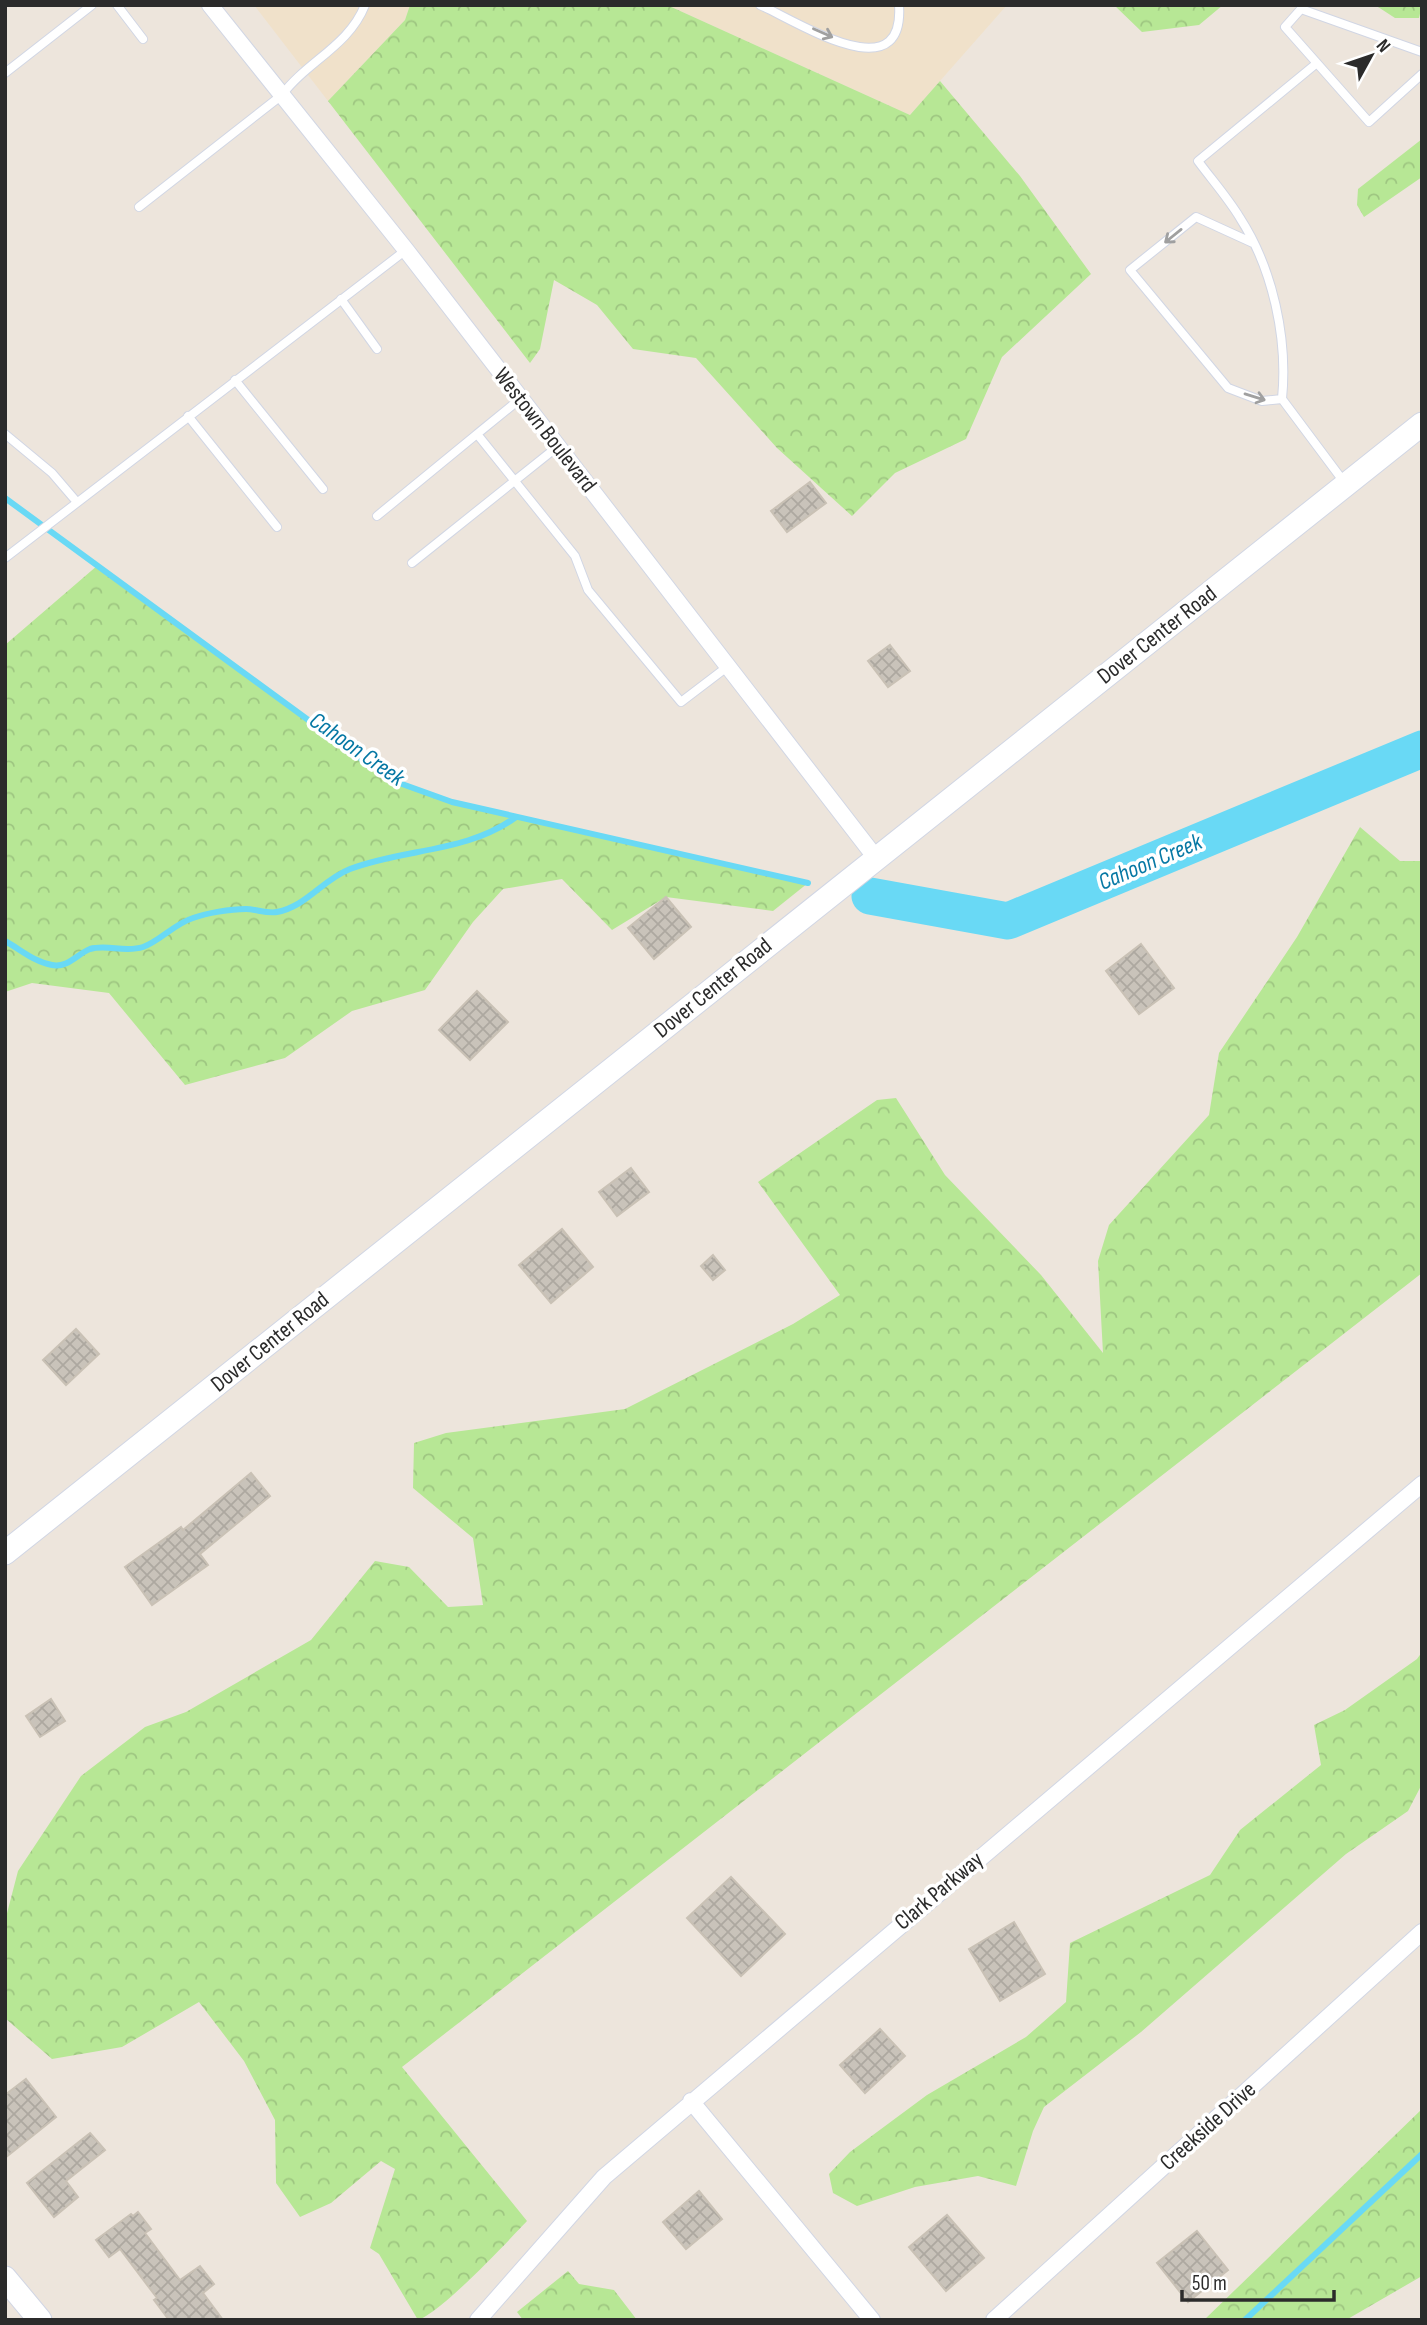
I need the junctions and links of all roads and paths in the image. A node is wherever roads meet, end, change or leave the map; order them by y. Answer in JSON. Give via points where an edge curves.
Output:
{"nodes":[{"id":1,"x":92,"y":5,"type":"edge"},
{"id":2,"x":117,"y":5,"type":"edge"},
{"id":3,"x":210,"y":5,"type":"edge"},
{"id":4,"x":365,"y":5,"type":"edge"},
{"id":5,"x":760,"y":5,"type":"edge"},
{"id":6,"x":899,"y":5,"type":"edge"},
{"id":7,"x":144,"y":39,"type":"dead end"},
{"id":8,"x":1422,"y":52,"type":"edge"},
{"id":9,"x":1317,"y":63,"type":"junction"},
{"id":10,"x":5,"y":73,"type":"edge"},
{"id":11,"x":1422,"y":74,"type":"edge"},
{"id":12,"x":282,"y":95,"type":"junction"},
{"id":13,"x":139,"y":207,"type":"dead end"},
{"id":14,"x":1253,"y":243,"type":"junction"},
{"id":15,"x":406,"y":250,"type":"junction"},
{"id":16,"x":341,"y":299,"type":"junction"},
{"id":17,"x":377,"y":349,"type":"dead end"},
{"id":18,"x":235,"y":380,"type":"junction"},
{"id":19,"x":520,"y":399,"type":"junction"},
{"id":20,"x":1282,"y":399,"type":"junction"},
{"id":21,"x":188,"y":416,"type":"junction"},
{"id":22,"x":1422,"y":424,"type":"edge"},
{"id":23,"x":5,"y":434,"type":"edge"},
{"id":24,"x":477,"y":435,"type":"junction"},
{"id":25,"x":557,"y":447,"type":"junction"},
{"id":26,"x":513,"y":480,"type":"junction"},
{"id":27,"x":1346,"y":485,"type":"junction"},
{"id":28,"x":323,"y":489,"type":"dead end"},
{"id":29,"x":76,"y":501,"type":"junction"},
{"id":30,"x":377,"y":516,"type":"dead end"},
{"id":31,"x":277,"y":527,"type":"dead end"},
{"id":32,"x":5,"y":558,"type":"edge"},
{"id":33,"x":412,"y":563,"type":"dead end"},
{"id":34,"x":727,"y":667,"type":"junction"},
{"id":35,"x":876,"y":858,"type":"junction"},
{"id":36,"x":1422,"y":1484,"type":"edge"},
{"id":37,"x":5,"y":1553,"type":"edge"},
{"id":38,"x":1422,"y":1932,"type":"edge"},
{"id":39,"x":691,"y":2101,"type":"junction"},
{"id":40,"x":5,"y":2278,"type":"edge"},
{"id":41,"x":40,"y":2320,"type":"edge"},
{"id":42,"x":478,"y":2320,"type":"edge"},
{"id":43,"x":872,"y":2320,"type":"edge"},
{"id":44,"x":994,"y":2320,"type":"edge"}],
"edges":[{"from":1,"to":10,"type":"lane"},
{"from":2,"to":7,"type":"lane"},
{"from":3,"to":12,"type":"street","name":"Westown Boulevard"},
{"from":4,"to":12,"type":"lane","via":[[344,38],[295,77]]},
{"from":5,"to":6,"type":"lane","one_way":true,"via":[[860,50],[880,49],[894,39]]},
{"from":8,"to":9,"type":"lane","via":[[1301,9],[1285,27]]},
{"from":9,"to":11,"type":"lane","via":[[1369,122]]},
{"from":9,"to":14,"type":"lane","via":[[1198,161],[1241,218]]},
{"from":12,"to":13,"type":"lane"},
{"from":12,"to":15,"type":"street","name":"Westown Boulevard"},
{"from":14,"to":20,"type":"lane","via":[[1266,269],[1276,315],[1285,367]]},
{"from":14,"to":20,"type":"lane","one_way":true,"via":[[1195,218],[1130,270],[1228,388],[1262,401]]},
{"from":15,"to":16,"type":"lane"},
{"from":15,"to":19,"type":"street","name":"Westown Boulevard"},
{"from":16,"to":17,"type":"lane"},
{"from":16,"to":18,"type":"lane"},
{"from":18,"to":21,"type":"lane"},
{"from":18,"to":28,"type":"lane"},
{"from":19,"to":24,"type":"lane"},
{"from":19,"to":25,"type":"street","name":"Westown Boulevard"},
{"from":20,"to":27,"type":"lane"},
{"from":21,"to":29,"type":"lane"},
{"from":21,"to":31,"type":"lane"},
{"from":22,"to":27,"type":"street","name":"Dover Center Road"},
{"from":23,"to":29,"type":"lane","via":[[52,473]]},
{"from":24,"to":26,"type":"lane"},
{"from":24,"to":30,"type":"lane"},
{"from":25,"to":26,"type":"lane"},
{"from":25,"to":34,"type":"street","name":"Westown Boulevard"},
{"from":26,"to":33,"type":"lane"},
{"from":26,"to":34,"type":"lane","via":[[575,556],[587,590],[681,702]]},
{"from":27,"to":35,"type":"street","name":"Dover Center Road"},
{"from":29,"to":32,"type":"lane"},
{"from":34,"to":35,"type":"street","name":"Westown Boulevard"},
{"from":35,"to":37,"type":"street","name":"Dover Center Road"},
{"from":36,"to":39,"type":"street","name":"Clark Parkway"},
{"from":38,"to":44,"type":"street","name":"Creekside Drive"},
{"from":39,"to":42,"type":"street","name":"Clark Parkway","via":[[604,2177]]},
{"from":39,"to":43,"type":"street"},
{"from":40,"to":41,"type":"street"}]}
